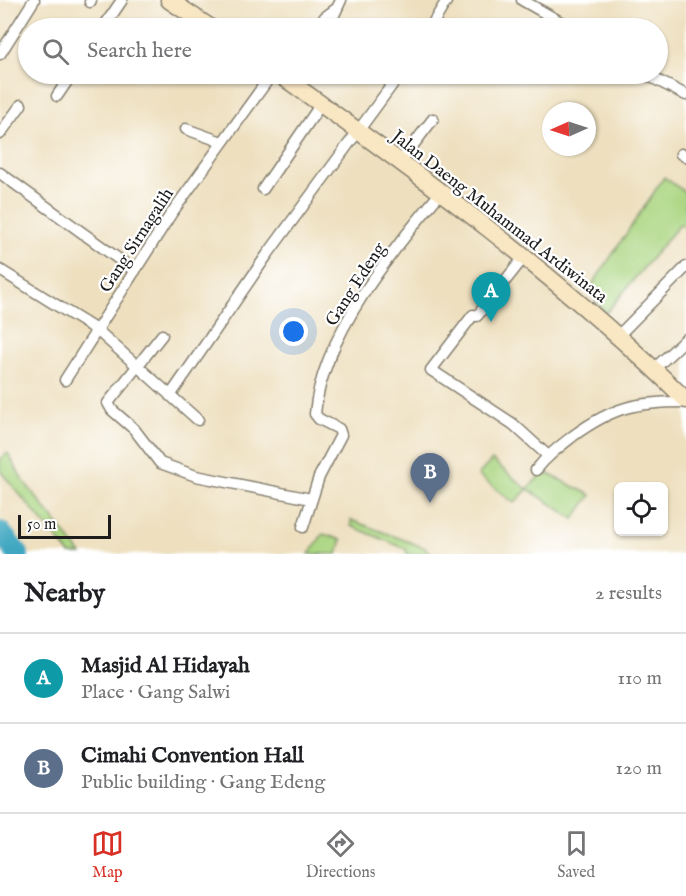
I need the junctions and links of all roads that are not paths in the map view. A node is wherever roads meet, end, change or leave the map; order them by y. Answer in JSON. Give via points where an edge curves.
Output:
{"nodes":[{"id":1,"x":34,"y":0,"type":"edge"},
{"id":2,"x":122,"y":0,"type":"edge"},
{"id":3,"x":169,"y":0,"type":"edge"},
{"id":4,"x":447,"y":0,"type":"edge"},
{"id":5,"x":522,"y":0,"type":"edge"},
{"id":6,"x":339,"y":5,"type":"edge"},
{"id":7,"x":23,"y":18,"type":"edge"},
{"id":8,"x":110,"y":18,"type":"edge"},
{"id":9,"x":196,"y":18,"type":"edge"},
{"id":10,"x":325,"y":18,"type":"edge"},
{"id":11,"x":436,"y":18,"type":"edge"},
{"id":12,"x":554,"y":18,"type":"edge"},
{"id":13,"x":18,"y":25,"type":"edge"},
{"id":14,"x":0,"y":54,"type":"edge"},
{"id":15,"x":65,"y":84,"type":"edge"},
{"id":16,"x":265,"y":84,"type":"edge"},
{"id":17,"x":297,"y":84,"type":"edge"},
{"id":18,"x":392,"y":84,"type":"edge"},
{"id":19,"x":665,"y":84,"type":"edge"},
{"id":20,"x":686,"y":95,"type":"edge"},
{"id":21,"x":57,"y":96,"type":"dead end"},
{"id":22,"x":321,"y":104,"type":"junction"},
{"id":23,"x":21,"y":105,"type":"dead end"},
{"id":24,"x":433,"y":119,"type":"dead end"},
{"id":25,"x":186,"y":129,"type":"dead end"},
{"id":26,"x":358,"y":130,"type":"junction"},
{"id":27,"x":0,"y":134,"type":"edge"},
{"id":28,"x":222,"y":142,"type":"junction"},
{"id":29,"x":401,"y":161,"type":"junction"},
{"id":30,"x":0,"y":173,"type":"edge"},
{"id":31,"x":263,"y":189,"type":"dead end"},
{"id":32,"x":442,"y":191,"type":"junction"},
{"id":33,"x":525,"y":256,"type":"junction"},
{"id":34,"x":686,"y":267,"type":"edge"},
{"id":35,"x":0,"y":270,"type":"edge"},
{"id":36,"x":135,"y":271,"type":"junction"},
{"id":37,"x":98,"y":331,"type":"junction"},
{"id":38,"x":162,"y":335,"type":"dead end"},
{"id":39,"x":619,"y":335,"type":"junction"},
{"id":40,"x":686,"y":339,"type":"edge"},
{"id":41,"x":137,"y":366,"type":"junction"},
{"id":42,"x":654,"y":369,"type":"junction"},
{"id":43,"x":65,"y":380,"type":"dead end"},
{"id":44,"x":170,"y":396,"type":"junction"},
{"id":45,"x":686,"y":401,"type":"edge"},
{"id":46,"x":198,"y":420,"type":"dead end"},
{"id":47,"x":547,"y":455,"type":"junction"},
{"id":48,"x":536,"y":470,"type":"dead end"},
{"id":49,"x":310,"y":500,"type":"junction"},
{"id":50,"x":303,"y":527,"type":"dead end"}],
"edges":[{"from":1,"to":7,"type":"street"},
{"from":2,"to":8,"type":"street"},
{"from":3,"to":9,"type":"main road"},
{"from":4,"to":11,"type":"street"},
{"from":5,"to":12,"type":"street"},
{"from":6,"to":10,"type":"street"},
{"from":13,"to":14,"type":"street"},
{"from":15,"to":21,"type":"street"},
{"from":16,"to":28,"type":"street","name":"Gang Sirnagalih"},
{"from":17,"to":22,"type":"main road","name":"Jalan Daeng Muhammad Ardiwinata"},
{"from":18,"to":26,"type":"street"},
{"from":19,"to":20,"type":"street"},
{"from":22,"to":26,"type":"main road","name":"Jalan Daeng Muhammad Ardiwinata"},
{"from":22,"to":31,"type":"street"},
{"from":23,"to":27,"type":"street"},
{"from":24,"to":29,"type":"street"},
{"from":25,"to":28,"type":"street"},
{"from":26,"to":29,"type":"main road","name":"Jalan Daeng Muhammad Ardiwinata"},
{"from":26,"to":44,"type":"street"},
{"from":28,"to":36,"type":"street","name":"Gang Sirnagalih"},
{"from":29,"to":32,"type":"main road","name":"Jalan Daeng Muhammad Ardiwinata"},
{"from":30,"to":36,"type":"street"},
{"from":32,"to":33,"type":"main road","name":"Jalan Daeng Muhammad Ardiwinata"},
{"from":32,"to":49,"type":"street","name":"Gang Edeng","via":[[349,317],[328,361],[315,414],[339,429],[341,435]]},
{"from":33,"to":39,"type":"main road","name":"Jalan Daeng Muhammad Ardiwinata"},
{"from":33,"to":47,"type":"street","via":[[490,302],[450,341],[431,370],[513,424]]},
{"from":34,"to":39,"type":"street"},
{"from":35,"to":37,"type":"street"},
{"from":36,"to":37,"type":"street","name":"Gang Sirnagalih"},
{"from":37,"to":41,"type":"street"},
{"from":37,"to":43,"type":"street","name":"Gang Sirnagalih"},
{"from":38,"to":41,"type":"street"},
{"from":39,"to":42,"type":"main road","name":"Jalan Daeng Muhammad Ardiwinata"},
{"from":40,"to":42,"type":"street"},
{"from":41,"to":44,"type":"street"},
{"from":41,"to":49,"type":"street","via":[[108,405],[134,429],[160,464],[196,476]]},
{"from":42,"to":45,"type":"main road","name":"Jalan Daeng Muhammad Ardiwinata"},
{"from":44,"to":46,"type":"street"},
{"from":45,"to":47,"type":"street","via":[[653,402],[605,413]]},
{"from":47,"to":48,"type":"street"},
{"from":49,"to":50,"type":"street","name":"Gang Edeng"}]}
